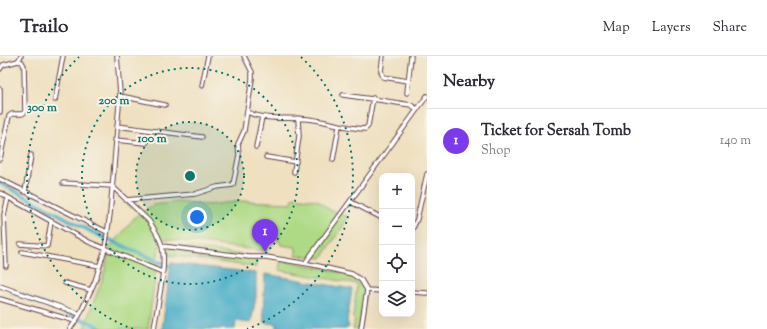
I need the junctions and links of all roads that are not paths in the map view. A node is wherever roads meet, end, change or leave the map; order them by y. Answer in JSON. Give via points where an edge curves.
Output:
{"nodes":[{"id":1,"x":21,"y":56,"type":"edge"},
{"id":2,"x":63,"y":56,"type":"edge"},
{"id":3,"x":117,"y":56,"type":"edge"},
{"id":4,"x":208,"y":56,"type":"edge"},
{"id":5,"x":244,"y":56,"type":"edge"},
{"id":6,"x":383,"y":56,"type":"edge"},
{"id":7,"x":411,"y":56,"type":"edge"},
{"id":8,"x":18,"y":61,"type":"junction"},
{"id":9,"x":0,"y":69,"type":"edge"},
{"id":10,"x":408,"y":81,"type":"junction"},
{"id":11,"x":202,"y":86,"type":"dead end"},
{"id":12,"x":0,"y":89,"type":"edge"},
{"id":13,"x":407,"y":93,"type":"dead end"},
{"id":14,"x":343,"y":95,"type":"dead end"},
{"id":15,"x":120,"y":96,"type":"junction"},
{"id":16,"x":427,"y":96,"type":"edge"},
{"id":17,"x":373,"y":98,"type":"junction"},
{"id":18,"x":55,"y":100,"type":"dead end"},
{"id":19,"x":165,"y":105,"type":"dead end"},
{"id":20,"x":417,"y":109,"type":"junction"},
{"id":21,"x":0,"y":112,"type":"edge"},
{"id":22,"x":247,"y":112,"type":"junction"},
{"id":23,"x":262,"y":117,"type":"junction"},
{"id":24,"x":298,"y":118,"type":"junction"},
{"id":25,"x":117,"y":126,"type":"junction"},
{"id":26,"x":339,"y":126,"type":"junction"},
{"id":27,"x":202,"y":138,"type":"dead end"},
{"id":28,"x":115,"y":140,"type":"junction"},
{"id":29,"x":146,"y":143,"type":"dead end"},
{"id":30,"x":256,"y":147,"type":"dead end"},
{"id":31,"x":31,"y":154,"type":"dead end"},
{"id":32,"x":266,"y":157,"type":"dead end"},
{"id":33,"x":0,"y":159,"type":"edge"},
{"id":34,"x":333,"y":160,"type":"dead end"},
{"id":35,"x":296,"y":162,"type":"junction"},
{"id":36,"x":294,"y":172,"type":"dead end"},
{"id":37,"x":427,"y":174,"type":"edge"},
{"id":38,"x":0,"y":179,"type":"edge"},
{"id":39,"x":63,"y":183,"type":"dead end"},
{"id":40,"x":112,"y":186,"type":"junction"},
{"id":41,"x":25,"y":192,"type":"junction"},
{"id":42,"x":0,"y":193,"type":"edge"},
{"id":43,"x":8,"y":198,"type":"junction"},
{"id":44,"x":126,"y":200,"type":"junction"},
{"id":45,"x":351,"y":202,"type":"junction"},
{"id":46,"x":379,"y":216,"type":"edge"},
{"id":47,"x":51,"y":222,"type":"junction"},
{"id":48,"x":415,"y":223,"type":"edge"},
{"id":49,"x":107,"y":233,"type":"junction"},
{"id":50,"x":20,"y":244,"type":"dead end"},
{"id":51,"x":162,"y":246,"type":"junction"},
{"id":52,"x":105,"y":249,"type":"junction"},
{"id":53,"x":22,"y":252,"type":"dead end"},
{"id":54,"x":305,"y":263,"type":"junction"},
{"id":55,"x":6,"y":266,"type":"dead end"},
{"id":56,"x":100,"y":266,"type":"junction"},
{"id":57,"x":162,"y":270,"type":"junction"},
{"id":58,"x":65,"y":283,"type":"dead end"},
{"id":59,"x":0,"y":286,"type":"edge"},
{"id":60,"x":91,"y":290,"type":"junction"},
{"id":61,"x":367,"y":290,"type":"junction"},
{"id":62,"x":379,"y":291,"type":"edge"},
{"id":63,"x":415,"y":292,"type":"edge"},
{"id":64,"x":427,"y":294,"type":"edge"},
{"id":65,"x":0,"y":299,"type":"edge"},
{"id":66,"x":77,"y":318,"type":"junction"},
{"id":67,"x":70,"y":329,"type":"edge"},
{"id":68,"x":154,"y":329,"type":"edge"},
{"id":69,"x":361,"y":329,"type":"edge"}],
"edges":[{"from":1,"to":8,"type":"street"},
{"from":2,"to":18,"type":"street"},
{"from":3,"to":15,"type":"street"},
{"from":4,"to":11,"type":"street"},
{"from":5,"to":22,"type":"street","via":[[253,77]]},
{"from":6,"to":10,"type":"street","via":[[383,77]]},
{"from":7,"to":10,"type":"street"},
{"from":8,"to":9,"type":"street","via":[[3,65]]},
{"from":8,"to":33,"type":"street","via":[[24,66],[25,112],[9,116]]},
{"from":10,"to":13,"type":"street"},
{"from":12,"to":21,"type":"street"},
{"from":14,"to":17,"type":"street"},
{"from":15,"to":19,"type":"street"},
{"from":15,"to":25,"type":"street"},
{"from":16,"to":20,"type":"street"},
{"from":17,"to":20,"type":"street","via":[[410,105]]},
{"from":17,"to":26,"type":"street","via":[[366,128]]},
{"from":20,"to":45,"type":"street"},
{"from":22,"to":23,"type":"street"},
{"from":22,"to":44,"type":"street","via":[[244,135],[238,144],[239,155],[233,185],[195,194]]},
{"from":23,"to":24,"type":"street"},
{"from":23,"to":30,"type":"street"},
{"from":24,"to":26,"type":"street"},
{"from":24,"to":35,"type":"street"},
{"from":25,"to":27,"type":"street"},
{"from":25,"to":28,"type":"street"},
{"from":26,"to":34,"type":"street"},
{"from":28,"to":29,"type":"street"},
{"from":28,"to":40,"type":"street"},
{"from":31,"to":41,"type":"street"},
{"from":32,"to":35,"type":"street"},
{"from":35,"to":36,"type":"street"},
{"from":37,"to":48,"type":"street"},
{"from":38,"to":41,"type":"street"},
{"from":39,"to":40,"type":"street"},
{"from":40,"to":44,"type":"street"},
{"from":40,"to":49,"type":"street"},
{"from":41,"to":49,"type":"street"},
{"from":42,"to":43,"type":"street"},
{"from":43,"to":47,"type":"street"},
{"from":43,"to":55,"type":"street","via":[[4,215]]},
{"from":44,"to":51,"type":"street","via":[[149,221]]},
{"from":45,"to":46,"type":"street"},
{"from":45,"to":54,"type":"street"},
{"from":47,"to":50,"type":"street","via":[[47,246]]},
{"from":47,"to":52,"type":"street"},
{"from":49,"to":52,"type":"street"},
{"from":51,"to":54,"type":"street"},
{"from":51,"to":57,"type":"street"},
{"from":52,"to":56,"type":"street"},
{"from":52,"to":57,"type":"street"},
{"from":53,"to":56,"type":"street"},
{"from":54,"to":61,"type":"street","via":[[352,274],[361,280]]},
{"from":56,"to":60,"type":"street"},
{"from":57,"to":68,"type":"street"},
{"from":58,"to":60,"type":"street"},
{"from":59,"to":66,"type":"street"},
{"from":60,"to":66,"type":"street"},
{"from":61,"to":62,"type":"street"},
{"from":61,"to":69,"type":"street"},
{"from":63,"to":64,"type":"street"},
{"from":65,"to":66,"type":"street"},
{"from":66,"to":67,"type":"street"}]}
